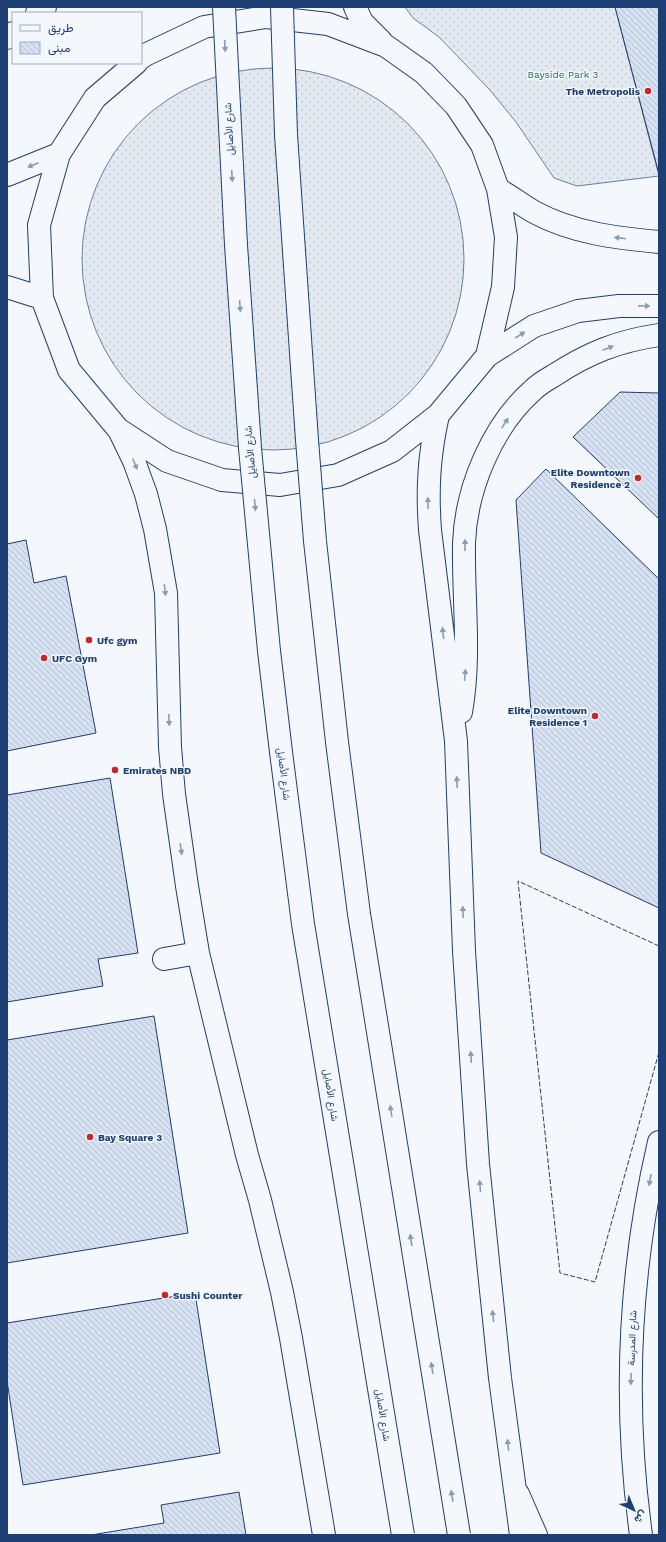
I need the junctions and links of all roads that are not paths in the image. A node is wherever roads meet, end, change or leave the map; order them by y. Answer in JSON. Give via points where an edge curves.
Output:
{"nodes":[{"id":1,"x":215,"y":7,"type":"edge"},
{"id":2,"x":224,"y":7,"type":"edge"},
{"id":3,"x":282,"y":7,"type":"edge"},
{"id":4,"x":355,"y":7,"type":"edge"},
{"id":5,"x":204,"y":27,"type":"junction"},
{"id":6,"x":386,"y":46,"type":"junction"},
{"id":7,"x":142,"y":57,"type":"edge"},
{"id":8,"x":135,"y":64,"type":"edge"},
{"id":9,"x":60,"y":154,"type":"junction"},
{"id":10,"x":7,"y":176,"type":"edge"},
{"id":11,"x":498,"y":189,"type":"junction"},
{"id":12,"x":659,"y":242,"type":"edge"},
{"id":13,"x":7,"y":287,"type":"edge"},
{"id":14,"x":42,"y":298,"type":"junction"},
{"id":15,"x":659,"y":306,"type":"edge"},
{"id":16,"x":659,"y":335,"type":"edge"},
{"id":17,"x":487,"y":356,"type":"junction"},
{"id":18,"x":438,"y":415,"type":"junction"},
{"id":19,"x":118,"y":429,"type":"junction"},
{"id":20,"x":456,"y":741,"type":"junction"},
{"id":21,"x":198,"y":953,"type":"junction"},
{"id":22,"x":164,"y":960,"type":"dead end"},
{"id":23,"x":659,"y":1142,"type":"edge"},
{"id":24,"x":513,"y":1483,"type":"junction"},
{"id":25,"x":324,"y":1535,"type":"edge"},
{"id":26,"x":403,"y":1535,"type":"edge"},
{"id":27,"x":459,"y":1535,"type":"edge"},
{"id":28,"x":521,"y":1535,"type":"edge"},
{"id":29,"x":536,"y":1535,"type":"edge"},
{"id":30,"x":641,"y":1535,"type":"edge"}],
"edges":[{"from":1,"to":5,"type":"main road"},
{"from":2,"to":26,"type":"main road","name":"شارع الأصايل","one_way":true,"bridge":true,"via":[[235,237],[249,432],[281,752],[303,924]]},
{"from":27,"to":3,"type":"main road","one_way":true,"bridge":true,"via":[[359,914],[333,711],[316,556],[307,440],[286,134]]},
{"from":4,"to":6,"type":"main road","via":[[362,22]]},
{"from":5,"to":6,"type":"main road","via":[[266,17],[328,24]]},
{"from":5,"to":7,"type":"main road"},
{"from":6,"to":11,"type":"main road","via":[[424,73],[456,106],[482,146]]},
{"from":8,"to":9,"type":"main road","via":[[95,98]]},
{"from":9,"to":10,"type":"main road","one_way":true},
{"from":9,"to":14,"type":"main road","via":[[39,225]]},
{"from":12,"to":11,"type":"main road","one_way":true,"via":[[617,238],[575,229],[534,212]]},
{"from":11,"to":17,"type":"main road","via":[[506,238],[503,287]]},
{"from":13,"to":14,"type":"main road"},
{"from":14,"to":19,"type":"main road","via":[[70,370]]},
{"from":17,"to":15,"type":"main road","one_way":true,"via":[[534,326],[578,311],[619,306]]},
{"from":20,"to":16,"type":"main road","one_way":true,"via":[[462,708],[467,648],[464,542],[468,507],[478,474],[492,444],[510,415],[533,389],[595,352],[625,341]]},
{"from":17,"to":18,"type":"main road"},
{"from":18,"to":19,"type":"main road","via":[[386,454],[338,475],[280,485],[222,480],[167,461]]},
{"from":20,"to":18,"type":"main road","one_way":true,"via":[[428,501],[432,443]]},
{"from":19,"to":21,"type":"main road","one_way":true,"via":[[134,461],[146,494],[166,593],[170,747],[174,794]]},
{"from":24,"to":20,"type":"main road","one_way":true,"via":[[479,1172],[464,951]]},
{"from":21,"to":22,"type":"main road"},
{"from":21,"to":25,"type":"main road","via":[[282,1292]]},
{"from":23,"to":30,"type":"main road","name":"شارع المدرسة","one_way":true,"via":[[642,1231],[631,1346],[633,1460]]},
{"from":24,"to":28,"type":"main road"},
{"from":24,"to":29,"type":"main road"}]}
